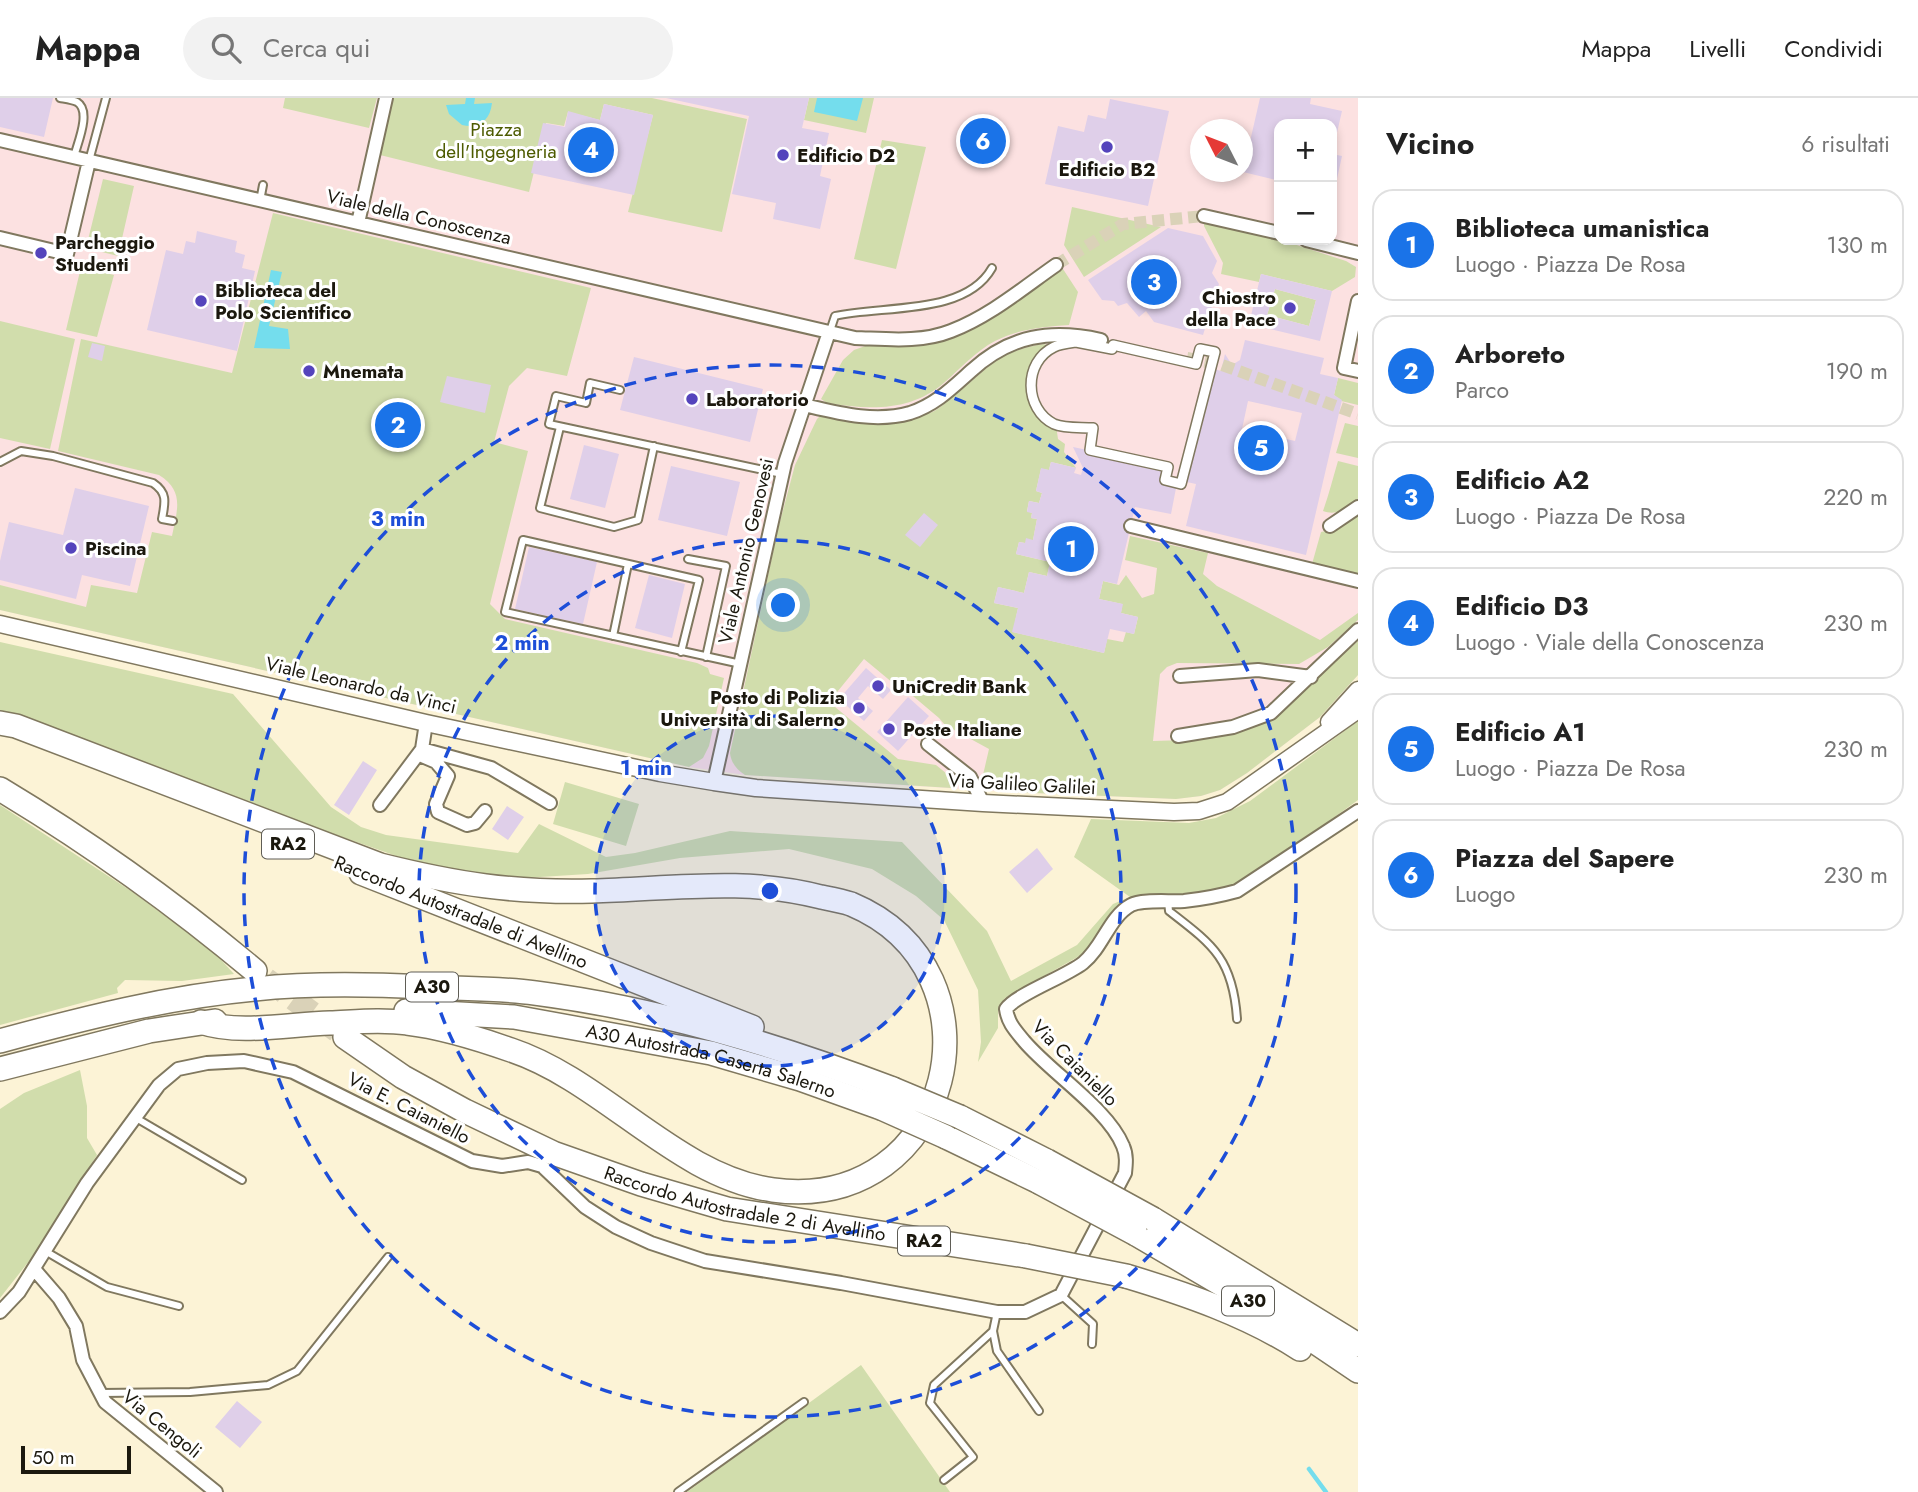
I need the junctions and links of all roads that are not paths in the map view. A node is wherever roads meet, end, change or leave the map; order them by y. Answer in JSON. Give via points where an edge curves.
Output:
{"nodes":[{"id":1,"x":60,"y":98,"type":"edge"},
{"id":2,"x":106,"y":98,"type":"edge"},
{"id":3,"x":386,"y":98,"type":"edge"},
{"id":4,"x":0,"y":140,"type":"edge"},
{"id":5,"x":74,"y":157,"type":"junction"},
{"id":6,"x":89,"y":161,"type":"junction"},
{"id":7,"x":263,"y":185,"type":"dead end"},
{"id":8,"x":260,"y":201,"type":"junction"},
{"id":9,"x":1204,"y":216,"type":"tunnel mouth"},
{"id":10,"x":358,"y":223,"type":"junction"},
{"id":11,"x":1274,"y":232,"type":"edge"},
{"id":12,"x":0,"y":238,"type":"edge"},
{"id":13,"x":1326,"y":245,"type":"edge"},
{"id":14,"x":1358,"y":253,"type":"edge"},
{"id":15,"x":1056,"y":265,"type":"tunnel mouth"},
{"id":16,"x":992,"y":268,"type":"dead end"},
{"id":17,"x":1358,"y":301,"type":"edge"},
{"id":18,"x":830,"y":332,"type":"junction"},
{"id":19,"x":1101,"y":340,"type":"dead end"},
{"id":20,"x":1358,"y":371,"type":"edge"},
{"id":21,"x":620,"y":390,"type":"dead end"},
{"id":22,"x":804,"y":405,"type":"junction"},
{"id":23,"x":560,"y":427,"type":"junction"},
{"id":24,"x":654,"y":446,"type":"junction"},
{"id":25,"x":0,"y":461,"type":"edge"},
{"id":26,"x":782,"y":474,"type":"junction"},
{"id":27,"x":1182,"y":481,"type":"joint"},
{"id":28,"x":1358,"y":507,"type":"edge"},
{"id":29,"x":173,"y":521,"type":"dead end"},
{"id":30,"x":1130,"y":526,"type":"dead end"},
{"id":31,"x":1330,"y":526,"type":"dead end"},
{"id":32,"x":688,"y":559,"type":"dead end"},
{"id":33,"x":628,"y":564,"type":"junction"},
{"id":34,"x":1358,"y":580,"type":"edge"},
{"id":35,"x":0,"y":624,"type":"edge"},
{"id":36,"x":1358,"y":630,"type":"edge"},
{"id":37,"x":613,"y":636,"type":"junction"},
{"id":38,"x":681,"y":652,"type":"junction"},
{"id":39,"x":706,"y":657,"type":"junction"},
{"id":40,"x":741,"y":664,"type":"junction"},
{"id":41,"x":1180,"y":676,"type":"dead end"},
{"id":42,"x":1311,"y":677,"type":"junction"},
{"id":43,"x":1358,"y":690,"type":"edge"},
{"id":44,"x":1358,"y":710,"type":"edge"},
{"id":45,"x":0,"y":723,"type":"edge"},
{"id":46,"x":426,"y":723,"type":"junction"},
{"id":47,"x":0,"y":730,"type":"edge"},
{"id":48,"x":1178,"y":736,"type":"dead end"},
{"id":49,"x":928,"y":744,"type":"dead end"},
{"id":50,"x":1308,"y":744,"type":"junction"},
{"id":51,"x":420,"y":752,"type":"junction"},
{"id":52,"x":714,"y":782,"type":"junction"},
{"id":53,"x":0,"y":789,"type":"edge"},
{"id":54,"x":550,"y":803,"type":"dead end"},
{"id":55,"x":983,"y":803,"type":"junction"},
{"id":56,"x":380,"y":805,"type":"dead end"},
{"id":57,"x":485,"y":811,"type":"dead end"},
{"id":58,"x":1358,"y":811,"type":"edge"},
{"id":59,"x":1168,"y":901,"type":"junction"},
{"id":60,"x":255,"y":971,"type":"tunnel mouth"},
{"id":61,"x":1237,"y":1019,"type":"dead end"},
{"id":62,"x":201,"y":1022,"type":"junction"},
{"id":63,"x":345,"y":1037,"type":"tunnel mouth"},
{"id":64,"x":0,"y":1041,"type":"edge"},
{"id":65,"x":825,"y":1063,"type":"junction"},
{"id":66,"x":0,"y":1069,"type":"edge"},
{"id":67,"x":887,"y":1099,"type":"junction"},
{"id":68,"x":136,"y":1118,"type":"junction"},
{"id":69,"x":1043,"y":1172,"type":"junction"},
{"id":70,"x":242,"y":1180,"type":"dead end"},
{"id":71,"x":45,"y":1251,"type":"junction"},
{"id":72,"x":388,"y":1257,"type":"dead end"},
{"id":73,"x":34,"y":1269,"type":"junction"},
{"id":74,"x":1061,"y":1295,"type":"junction"},
{"id":75,"x":179,"y":1306,"type":"dead end"},
{"id":76,"x":0,"y":1312,"type":"edge"},
{"id":77,"x":997,"y":1312,"type":"junction"},
{"id":78,"x":993,"y":1331,"type":"junction"},
{"id":79,"x":1092,"y":1345,"type":"dead end"},
{"id":80,"x":1358,"y":1345,"type":"edge"},
{"id":81,"x":1358,"y":1371,"type":"edge"},
{"id":82,"x":1358,"y":1385,"type":"edge"},
{"id":83,"x":99,"y":1393,"type":"junction"},
{"id":84,"x":804,"y":1402,"type":"dead end"},
{"id":85,"x":1039,"y":1410,"type":"dead end"},
{"id":86,"x":944,"y":1480,"type":"dead end"},
{"id":87,"x":216,"y":1492,"type":"edge"},
{"id":88,"x":678,"y":1492,"type":"edge"}],
"edges":[{"from":1,"to":5,"type":"lane","via":[[76,102],[85,117]]},
{"from":2,"to":6,"type":"lane"},
{"from":3,"to":10,"type":"street"},
{"from":4,"to":5,"type":"street","name":"Viale della Conoscenza"},
{"from":5,"to":6,"type":"street","name":"Viale della Conoscenza"},
{"from":6,"to":8,"type":"street","name":"Viale della Conoscenza"},
{"from":6,"to":12,"type":"street","via":[[67,254]]},
{"from":7,"to":8,"type":"lane"},
{"from":8,"to":10,"type":"street","name":"Viale della Conoscenza"},
{"from":9,"to":11,"type":"street"},
{"from":10,"to":18,"type":"street","name":"Viale della Conoscenza"},
{"from":13,"to":14,"type":"street"},
{"from":15,"to":18,"type":"street","name":"Viale della Conoscenza","via":[[980,318],[950,332],[895,340]]},
{"from":16,"to":18,"type":"lane","via":[[987,277],[957,296],[920,308],[835,316]]},
{"from":17,"to":20,"type":"street","via":[[1344,368]]},
{"from":18,"to":22,"type":"street","name":"Viale Antonio Genovesi"},
{"from":19,"to":22,"type":"street","via":[[1073,334],[1026,338],[991,355],[930,405],[908,414],[852,416]]},
{"from":21,"to":23,"type":"lane","via":[[590,383],[586,403],[556,396],[549,424]]},
{"from":22,"to":26,"type":"street","name":"Viale Antonio Genovesi"},
{"from":23,"to":24,"type":"lane"},
{"from":23,"to":24,"type":"lane","via":[[540,508],[614,527],[638,520]]},
{"from":24,"to":26,"type":"lane"},
{"from":25,"to":29,"type":"lane","via":[[21,451],[153,483],[165,497],[162,519]]},
{"from":26,"to":40,"type":"street","name":"Viale Antonio Genovesi"},
{"from":27,"to":27,"type":"street","via":[[1165,480],[1168,467],[1090,450],[1093,428],[1056,425],[1043,416],[1033,402],[1030,385],[1042,356],[1054,347],[1076,342],[1112,349],[1113,345],[1196,364],[1200,349],[1215,352]]},
{"from":28,"to":31,"type":"street"},
{"from":30,"to":34,"type":"street"},
{"from":32,"to":39,"type":"lane","via":[[726,566]]},
{"from":33,"to":37,"type":"lane"},
{"from":33,"to":37,"type":"lane","via":[[523,540],[505,612]]},
{"from":33,"to":38,"type":"lane","via":[[699,580]]},
{"from":35,"to":46,"type":"street","name":"Viale Leonardo da Vinci"},
{"from":36,"to":42,"type":"street"},
{"from":37,"to":38,"type":"lane"},
{"from":38,"to":39,"type":"lane"},
{"from":39,"to":40,"type":"lane"},
{"from":40,"to":52,"type":"street","name":"Viale Antonio Genovesi"},
{"from":41,"to":42,"type":"street","via":[[1258,670]]},
{"from":42,"to":48,"type":"street","via":[[1272,713],[1233,727]]},
{"from":43,"to":50,"type":"street","name":"Via Galileo Galilei"},
{"from":44,"to":50,"type":"street","name":"Via Galileo Galilei"},
{"from":45,"to":62,"type":"highway","via":[[380,865],[434,879],[516,891],[787,888],[850,904],[896,930],[929,973],[943,1015],[945,1063],[939,1092],[923,1122],[904,1148],[870,1175],[839,1188],[772,1189],[702,1167],[553,1067],[458,1034],[405,1022],[220,1029]]},
{"from":46,"to":51,"type":"street"},
{"from":46,"to":52,"type":"street","name":"Viale Leonardo da Vinci"},
{"from":47,"to":65,"type":"highway","name":"Raccordo Autostradale di Avellino","number":"RA2","via":[[746,1024]]},
{"from":49,"to":55,"type":"street","via":[[970,777]]},
{"from":50,"to":55,"type":"street","name":"Via Galileo Galilei","via":[[1227,802],[1199,811]]},
{"from":51,"to":54,"type":"street","via":[[491,768]]},
{"from":51,"to":56,"type":"street"},
{"from":51,"to":57,"type":"street","via":[[448,776],[436,804],[438,812],[467,825]]},
{"from":52,"to":55,"type":"street","name":"Via Galileo Galilei"},
{"from":53,"to":60,"type":"highway","via":[[189,916]]},
{"from":58,"to":59,"type":"street","name":"Via Caianiello","via":[[1237,891]]},
{"from":59,"to":61,"type":"lane","via":[[1169,911],[1210,943],[1222,959],[1236,994]]},
{"from":59,"to":74,"type":"street","name":"Via Caianiello","via":[[1133,904],[1120,913],[1085,962],[1011,1001],[1006,1009],[1007,1020],[1027,1044],[1111,1127],[1126,1160],[1125,1173]]},
{"from":62,"to":66,"type":"highway","name":"A30 Autostrada Caserta Salerno","number":"A30"},
{"from":62,"to":67,"type":"highway","name":"A30 Autostrada Caserta Salerno","number":"A30","via":[[328,1011],[514,1017],[711,1053]]},
{"from":63,"to":82,"type":"highway","name":"Raccordo Autostradale 2 di Avellino","number":"RA2","bridge":true,"via":[[403,1077],[465,1111],[553,1153],[641,1184],[727,1209],[1126,1276],[1231,1313],[1290,1342]]},
{"from":64,"to":65,"type":"highway","name":"A30 Autostrada Caserta Salerno","number":"A30","via":[[160,1002],[346,983],[534,992],[675,1019]]},
{"from":65,"to":67,"type":"highway","name":"A30 Autostrada Caserta Salerno","number":"A30"},
{"from":67,"to":69,"type":"highway","name":"A30 Autostrada Caserta Salerno","number":"A30","bridge":true,"via":[[946,1137]]},
{"from":67,"to":69,"type":"highway","name":"A30 Autostrada Caserta Salerno","number":"A30","bridge":true,"via":[[960,1117]]},
{"from":68,"to":70,"type":"lane"},
{"from":68,"to":71,"type":"street","name":"Via E. Caianiello","via":[[87,1183]]},
{"from":68,"to":77,"type":"street","name":"Via E. Caianiello","via":[[159,1085],[178,1069],[244,1060],[293,1072],[472,1161],[542,1166],[585,1207],[651,1243],[705,1261]]},
{"from":69,"to":80,"type":"highway","name":"A30 Autostrada Caserta Salerno","number":"A30","bridge":true,"via":[[1153,1219]]},
{"from":69,"to":81,"type":"highway","name":"A30 Autostrada Caserta Salerno","number":"A30","bridge":true},
{"from":71,"to":73,"type":"street","name":"Via E. Caianiello"},
{"from":71,"to":75,"type":"lane","via":[[107,1287]]},
{"from":72,"to":83,"type":"lane","via":[[297,1371],[268,1385]]},
{"from":73,"to":76,"type":"street","name":"Via E. Caianiello"},
{"from":73,"to":83,"type":"street","name":"Via Cengoli","via":[[76,1326],[83,1360]]},
{"from":74,"to":77,"type":"street","name":"Via E. Caianiello","via":[[1025,1312]]},
{"from":74,"to":79,"type":"lane","via":[[1093,1324]]},
{"from":77,"to":78,"type":"lane"},
{"from":78,"to":85,"type":"lane","via":[[997,1351]]},
{"from":78,"to":86,"type":"lane","via":[[934,1385],[930,1403],[973,1457]]},
{"from":83,"to":87,"type":"street","name":"Via Cengoli"},
{"from":84,"to":88,"type":"lane"}]}
